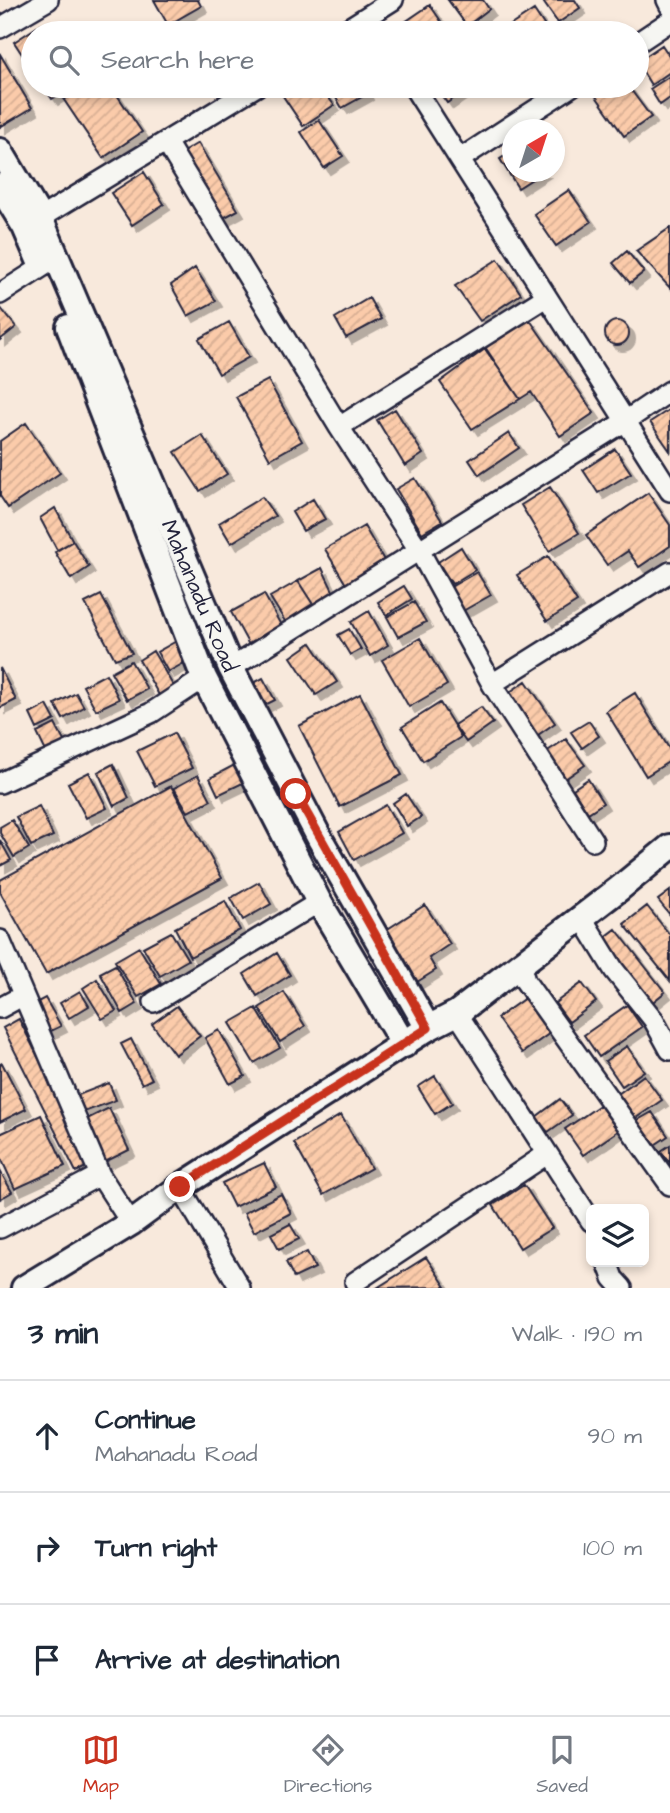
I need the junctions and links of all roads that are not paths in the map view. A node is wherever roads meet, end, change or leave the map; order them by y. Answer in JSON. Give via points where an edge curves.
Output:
{"nodes":[{"id":1,"x":48,"y":0,"type":"edge"},
{"id":2,"x":393,"y":0,"type":"edge"},
{"id":3,"x":667,"y":0,"type":"edge"},
{"id":4,"x":670,"y":6,"type":"edge"},
{"id":5,"x":377,"y":21,"type":"edge"},
{"id":6,"x":670,"y":21,"type":"edge"},
{"id":7,"x":0,"y":28,"type":"edge"},
{"id":8,"x":649,"y":35,"type":"edge"},
{"id":9,"x":238,"y":98,"type":"edge"},
{"id":10,"x":421,"y":98,"type":"edge"},
{"id":11,"x":554,"y":98,"type":"edge"},
{"id":12,"x":166,"y":142,"type":"junction"},
{"id":13,"x":0,"y":151,"type":"edge"},
{"id":14,"x":460,"y":159,"type":"junction"},
{"id":15,"x":0,"y":186,"type":"edge"},
{"id":16,"x":40,"y":218,"type":"junction"},
{"id":17,"x":50,"y":262,"type":"junction"},
{"id":18,"x":0,"y":294,"type":"edge"},
{"id":19,"x":546,"y":297,"type":"junction"},
{"id":20,"x":670,"y":391,"type":"edge"},
{"id":21,"x":624,"y":422,"type":"junction"},
{"id":22,"x":339,"y":427,"type":"junction"},
{"id":23,"x":670,"y":491,"type":"edge"},
{"id":24,"x":419,"y":550,"type":"junction"},
{"id":25,"x":670,"y":572,"type":"edge"},
{"id":26,"x":231,"y":668,"type":"junction"},
{"id":27,"x":204,"y":678,"type":"junction"},
{"id":28,"x":492,"y":684,"type":"junction"},
{"id":29,"x":0,"y":783,"type":"edge"},
{"id":30,"x":593,"y":841,"type":"dead end"},
{"id":31,"x":670,"y":847,"type":"edge"},
{"id":32,"x":319,"y":902,"type":"junction"},
{"id":33,"x":582,"y":918,"type":"junction"},
{"id":34,"x":0,"y":940,"type":"edge"},
{"id":35,"x":520,"y":964,"type":"junction"},
{"id":36,"x":22,"y":996,"type":"junction"},
{"id":37,"x":154,"y":1002,"type":"dead end"},
{"id":38,"x":0,"y":1008,"type":"edge"},
{"id":39,"x":457,"y":1013,"type":"junction"},
{"id":40,"x":428,"y":1028,"type":"junction"},
{"id":41,"x":404,"y":1045,"type":"junction"},
{"id":42,"x":669,"y":1048,"type":"edge"},
{"id":43,"x":547,"y":1154,"type":"junction"},
{"id":44,"x":102,"y":1181,"type":"junction"},
{"id":45,"x":670,"y":1185,"type":"edge"},
{"id":46,"x":180,"y":1187,"type":"junction"},
{"id":47,"x":586,"y":1214,"type":"edge"},
{"id":48,"x":127,"y":1217,"type":"junction"},
{"id":49,"x":0,"y":1228,"type":"edge"},
{"id":50,"x":355,"y":1282,"type":"dead end"},
{"id":51,"x":24,"y":1288,"type":"edge"},
{"id":52,"x":240,"y":1288,"type":"edge"}],
"edges":[{"from":1,"to":7,"type":"street"},
{"from":2,"to":5,"type":"street"},
{"from":3,"to":4,"type":"street"},
{"from":6,"to":8,"type":"street"},
{"from":9,"to":12,"type":"street"},
{"from":10,"to":14,"type":"street"},
{"from":11,"to":14,"type":"street"},
{"from":12,"to":16,"type":"street"},
{"from":12,"to":22,"type":"street"},
{"from":13,"to":16,"type":"street","name":"Mahanadu Road"},
{"from":14,"to":19,"type":"street"},
{"from":15,"to":17,"type":"street","name":"Mahanadu Road"},
{"from":16,"to":17,"type":"street","name":"Mahanadu Road"},
{"from":17,"to":18,"type":"street"},
{"from":17,"to":26,"type":"street","name":"Mahanadu Road"},
{"from":17,"to":27,"type":"street","name":"Mahanadu Road"},
{"from":19,"to":21,"type":"street"},
{"from":19,"to":22,"type":"street"},
{"from":20,"to":21,"type":"street"},
{"from":21,"to":23,"type":"street"},
{"from":21,"to":24,"type":"street"},
{"from":22,"to":24,"type":"street"},
{"from":24,"to":26,"type":"street"},
{"from":24,"to":28,"type":"street"},
{"from":25,"to":28,"type":"street"},
{"from":26,"to":40,"type":"street","name":"Mahanadu Road","via":[[320,839]]},
{"from":27,"to":29,"type":"street","via":[[151,713]]},
{"from":27,"to":32,"type":"street","name":"Mahanadu Road"},
{"from":28,"to":30,"type":"street"},
{"from":31,"to":33,"type":"street"},
{"from":32,"to":37,"type":"street"},
{"from":32,"to":41,"type":"street","name":"Mahanadu Road"},
{"from":33,"to":35,"type":"street"},
{"from":33,"to":42,"type":"street"},
{"from":34,"to":36,"type":"street"},
{"from":35,"to":39,"type":"street"},
{"from":35,"to":45,"type":"street","via":[[525,981]]},
{"from":36,"to":38,"type":"street"},
{"from":36,"to":44,"type":"street"},
{"from":39,"to":40,"type":"street"},
{"from":39,"to":43,"type":"street"},
{"from":40,"to":41,"type":"street"},
{"from":41,"to":46,"type":"street"},
{"from":43,"to":47,"type":"street"},
{"from":43,"to":50,"type":"street"},
{"from":44,"to":48,"type":"street"},
{"from":44,"to":49,"type":"street"},
{"from":46,"to":48,"type":"street"},
{"from":46,"to":52,"type":"street"},
{"from":48,"to":51,"type":"street"}]}
